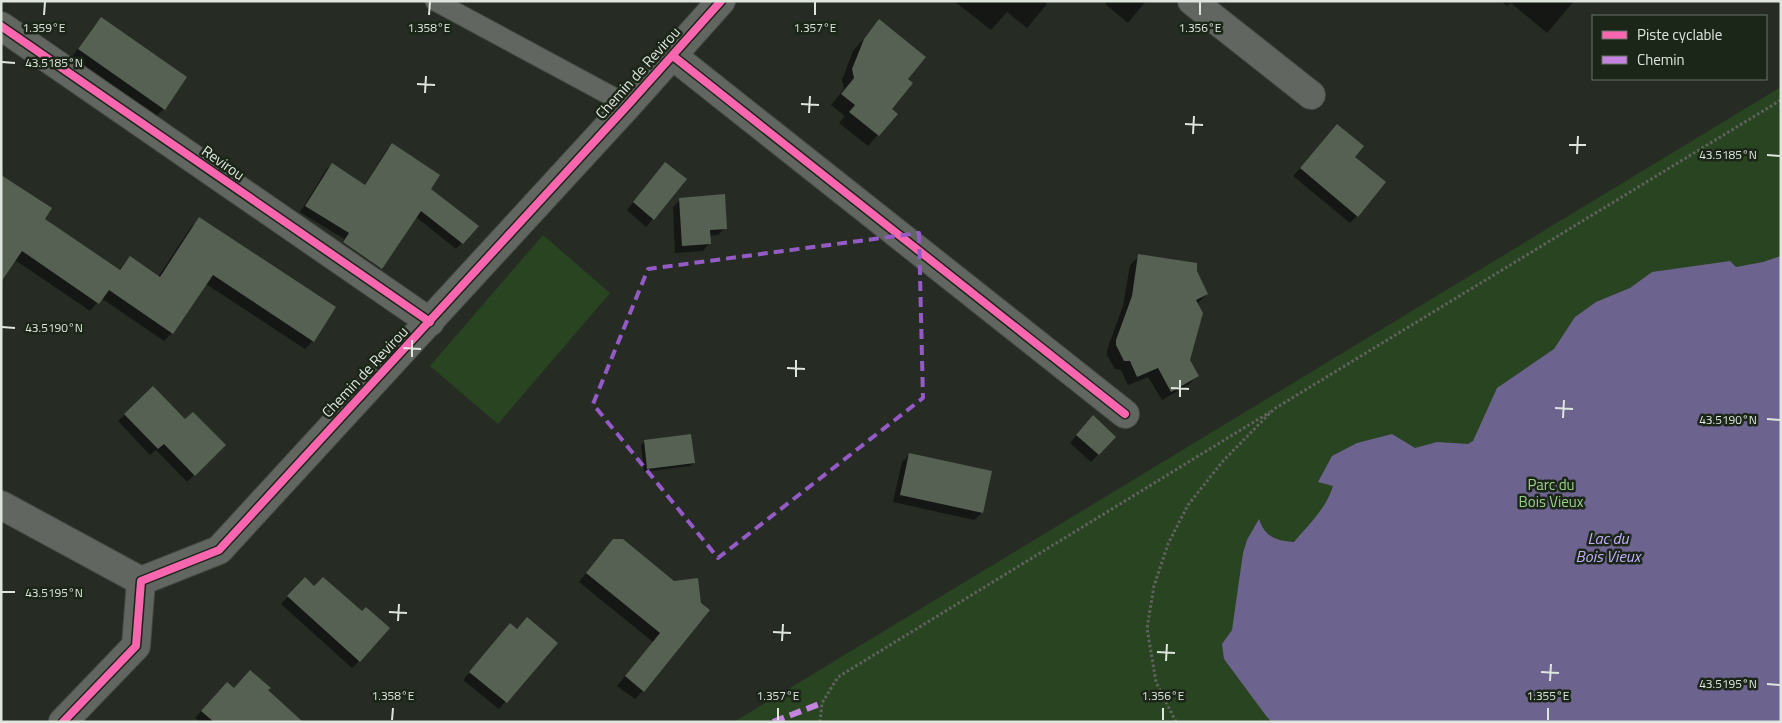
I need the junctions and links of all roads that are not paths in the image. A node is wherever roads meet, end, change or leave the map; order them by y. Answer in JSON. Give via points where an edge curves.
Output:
{"nodes":[{"id":1,"x":435,"y":1,"type":"edge"},
{"id":2,"x":721,"y":1,"type":"edge"},
{"id":3,"x":1192,"y":1,"type":"edge"},
{"id":4,"x":1,"y":26,"type":"edge"},
{"id":5,"x":673,"y":56,"type":"junction"},
{"id":6,"x":1311,"y":95,"type":"dead end"},
{"id":7,"x":628,"y":105,"type":"junction"},
{"id":8,"x":430,"y":322,"type":"junction"},
{"id":9,"x":1126,"y":414,"type":"dead end"},
{"id":10,"x":1,"y":505,"type":"edge"},
{"id":11,"x":141,"y":581,"type":"junction"},
{"id":12,"x":63,"y":722,"type":"edge"}],
"edges":[{"from":1,"to":7,"type":"lane"},
{"from":2,"to":5,"type":"street","name":"Chemin de Revirou"},
{"from":3,"to":6,"type":"street"},
{"from":4,"to":8,"type":"street","name":"Revirou"},
{"from":5,"to":7,"type":"street","name":"Chemin de Revirou"},
{"from":5,"to":9,"type":"street"},
{"from":7,"to":8,"type":"street","name":"Chemin de Revirou"},
{"from":8,"to":11,"type":"street","name":"Chemin de Revirou","via":[[219,550]]},
{"from":10,"to":11,"type":"street"},
{"from":11,"to":12,"type":"street","via":[[136,646]]}]}
